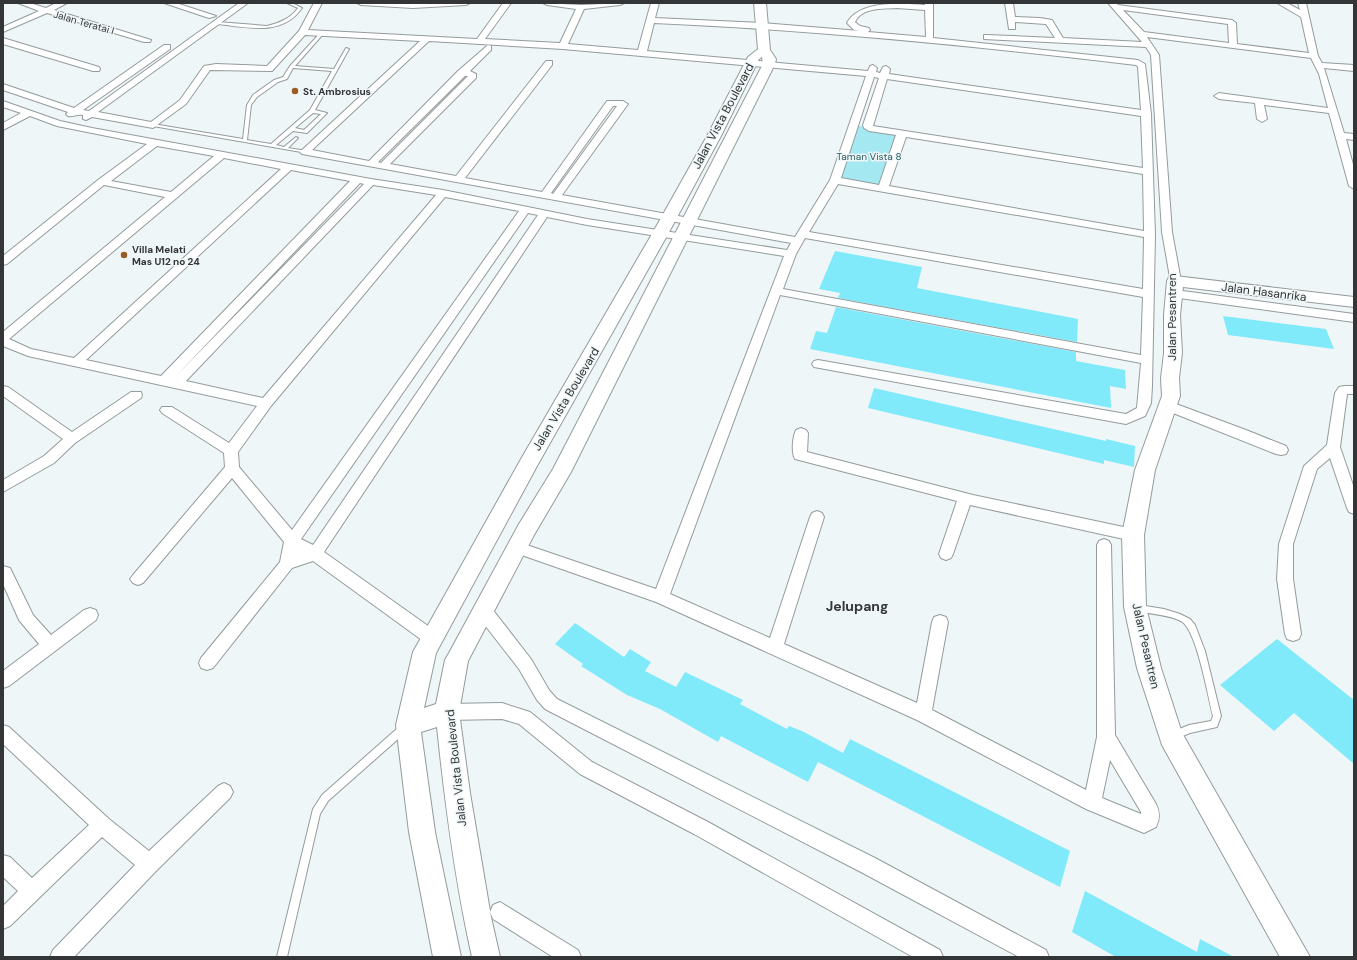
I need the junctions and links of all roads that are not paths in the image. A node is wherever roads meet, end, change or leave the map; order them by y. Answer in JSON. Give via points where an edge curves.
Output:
{"nodes":[{"id":1,"x":22,"y":3,"type":"edge"},
{"id":2,"x":63,"y":3,"type":"edge"},
{"id":3,"x":168,"y":3,"type":"edge"},
{"id":4,"x":230,"y":3,"type":"edge"},
{"id":5,"x":244,"y":3,"type":"edge"},
{"id":6,"x":289,"y":3,"type":"edge"},
{"id":7,"x":318,"y":3,"type":"edge"},
{"id":8,"x":361,"y":3,"type":"edge"},
{"id":9,"x":466,"y":3,"type":"edge"},
{"id":10,"x":507,"y":3,"type":"edge"},
{"id":11,"x":549,"y":3,"type":"edge"},
{"id":12,"x":620,"y":3,"type":"edge"},
{"id":13,"x":655,"y":3,"type":"edge"},
{"id":14,"x":760,"y":3,"type":"edge"},
{"id":15,"x":1008,"y":3,"type":"edge"},
{"id":16,"x":1281,"y":3,"type":"edge"},
{"id":17,"x":1302,"y":3,"type":"edge"},
{"id":18,"x":1114,"y":5,"type":"edge"},
{"id":19,"x":929,"y":6,"type":"edge"},
{"id":20,"x":581,"y":7,"type":"junction"},
{"id":21,"x":44,"y":11,"type":"junction"},
{"id":22,"x":1303,"y":15,"type":"junction"},
{"id":23,"x":214,"y":19,"type":"junction"},
{"id":24,"x":1011,"y":19,"type":"junction"},
{"id":25,"x":651,"y":20,"type":"junction"},
{"id":26,"x":762,"y":25,"type":"junction"},
{"id":27,"x":3,"y":30,"type":"edge"},
{"id":28,"x":1213,"y":31,"type":"junction"},
{"id":29,"x":303,"y":32,"type":"junction"},
{"id":30,"x":322,"y":33,"type":"junction"},
{"id":31,"x":1141,"y":34,"type":"junction"},
{"id":32,"x":930,"y":36,"type":"junction"},
{"id":33,"x":1013,"y":37,"type":"junction"},
{"id":34,"x":428,"y":38,"type":"junction"},
{"id":35,"x":147,"y":40,"type":"dead end"},
{"id":36,"x":480,"y":40,"type":"junction"},
{"id":37,"x":1060,"y":40,"type":"junction"},
{"id":38,"x":3,"y":41,"type":"edge"},
{"id":39,"x":563,"y":46,"type":"junction"},
{"id":40,"x":1233,"y":46,"type":"junction"},
{"id":41,"x":488,"y":48,"type":"dead end"},
{"id":42,"x":1150,"y":48,"type":"junction"},
{"id":43,"x":346,"y":49,"type":"dead end"},
{"id":44,"x":642,"y":52,"type":"junction"},
{"id":45,"x":1314,"y":56,"type":"junction"},
{"id":46,"x":762,"y":58,"type":"junction"},
{"id":47,"x":549,"y":64,"type":"dead end"},
{"id":48,"x":1319,"y":64,"type":"junction"},
{"id":49,"x":292,"y":67,"type":"junction"},
{"id":50,"x":1354,"y":68,"type":"edge"},
{"id":51,"x":96,"y":69,"type":"dead end"},
{"id":52,"x":334,"y":70,"type":"junction"},
{"id":53,"x":873,"y":71,"type":"junction"},
{"id":54,"x":886,"y":72,"type":"junction"},
{"id":55,"x":461,"y":73,"type":"junction"},
{"id":56,"x":1323,"y":74,"type":"junction"},
{"id":57,"x":1354,"y":77,"type":"edge"},
{"id":58,"x":3,"y":87,"type":"edge"},
{"id":59,"x":1219,"y":96,"type":"dead end"},
{"id":60,"x":1259,"y":102,"type":"junction"},
{"id":61,"x":3,"y":104,"type":"edge"},
{"id":62,"x":74,"y":111,"type":"junction"},
{"id":63,"x":312,"y":111,"type":"junction"},
{"id":64,"x":1146,"y":111,"type":"junction"},
{"id":65,"x":1333,"y":111,"type":"junction"},
{"id":66,"x":28,"y":113,"type":"junction"},
{"id":67,"x":90,"y":114,"type":"junction"},
{"id":68,"x":1262,"y":119,"type":"dead end"},
{"id":69,"x":57,"y":123,"type":"junction"},
{"id":70,"x":153,"y":125,"type":"junction"},
{"id":71,"x":3,"y":127,"type":"edge"},
{"id":72,"x":72,"y":127,"type":"junction"},
{"id":73,"x":292,"y":129,"type":"junction"},
{"id":74,"x":902,"y":133,"type":"junction"},
{"id":75,"x":1340,"y":135,"type":"junction"},
{"id":76,"x":1354,"y":137,"type":"edge"},
{"id":77,"x":296,"y":138,"type":"dead end"},
{"id":78,"x":245,"y":141,"type":"junction"},
{"id":79,"x":155,"y":142,"type":"junction"},
{"id":80,"x":272,"y":146,"type":"junction"},
{"id":81,"x":285,"y":148,"type":"junction"},
{"id":82,"x":305,"y":152,"type":"junction"},
{"id":83,"x":223,"y":154,"type":"junction"},
{"id":84,"x":371,"y":164,"type":"junction"},
{"id":85,"x":290,"y":166,"type":"junction"},
{"id":86,"x":383,"y":166,"type":"junction"},
{"id":87,"x":1148,"y":172,"type":"junction"},
{"id":88,"x":357,"y":180,"type":"junction"},
{"id":89,"x":458,"y":180,"type":"junction"},
{"id":90,"x":835,"y":180,"type":"junction"},
{"id":91,"x":102,"y":182,"type":"junction"},
{"id":92,"x":372,"y":182,"type":"junction"},
{"id":93,"x":1354,"y":186,"type":"edge"},
{"id":94,"x":882,"y":188,"type":"junction"},
{"id":95,"x":443,"y":193,"type":"junction"},
{"id":96,"x":172,"y":195,"type":"junction"},
{"id":97,"x":544,"y":196,"type":"junction"},
{"id":98,"x":555,"y":198,"type":"junction"},
{"id":99,"x":525,"y":210,"type":"junction"},
{"id":100,"x":545,"y":213,"type":"junction"},
{"id":101,"x":674,"y":228,"type":"junction"},
{"id":102,"x":1150,"y":235,"type":"junction"},
{"id":103,"x":796,"y":243,"type":"junction"},
{"id":104,"x":3,"y":262,"type":"edge"},
{"id":105,"x":1179,"y":288,"type":"junction"},
{"id":106,"x":776,"y":291,"type":"junction"},
{"id":107,"x":1149,"y":294,"type":"junction"},
{"id":108,"x":464,"y":296,"type":"junction"},
{"id":109,"x":486,"y":300,"type":"junction"},
{"id":110,"x":1354,"y":302,"type":"edge"},
{"id":111,"x":1354,"y":318,"type":"edge"},
{"id":112,"x":3,"y":338,"type":"edge"},
{"id":113,"x":3,"y":341,"type":"edge"},
{"id":114,"x":1147,"y":360,"type":"junction"},
{"id":115,"x":77,"y":362,"type":"junction"},
{"id":116,"x":818,"y":364,"type":"dead end"},
{"id":117,"x":171,"y":382,"type":"junction"},
{"id":118,"x":3,"y":390,"type":"edge"},
{"id":119,"x":1354,"y":390,"type":"edge"},
{"id":120,"x":136,"y":395,"type":"dead end"},
{"id":121,"x":393,"y":398,"type":"junction"},
{"id":122,"x":266,"y":403,"type":"junction"},
{"id":123,"x":416,"y":404,"type":"junction"},
{"id":124,"x":1168,"y":406,"type":"junction"},
{"id":125,"x":167,"y":410,"type":"dead end"},
{"id":126,"x":801,"y":433,"type":"dead end"},
{"id":127,"x":70,"y":440,"type":"junction"},
{"id":128,"x":1333,"y":447,"type":"junction"},
{"id":129,"x":1281,"y":450,"type":"dead end"},
{"id":130,"x":231,"y":451,"type":"junction"},
{"id":131,"x":232,"y":468,"type":"junction"},
{"id":132,"x":3,"y":487,"type":"edge"},
{"id":133,"x":966,"y":498,"type":"junction"},
{"id":134,"x":1354,"y":508,"type":"edge"},
{"id":135,"x":817,"y":517,"type":"dead end"},
{"id":136,"x":1133,"y":535,"type":"junction"},
{"id":137,"x":292,"y":541,"type":"junction"},
{"id":138,"x":1104,"y":545,"type":"dead end"},
{"id":139,"x":518,"y":548,"type":"junction"},
{"id":140,"x":315,"y":554,"type":"junction"},
{"id":141,"x":946,"y":554,"type":"dead end"},
{"id":142,"x":287,"y":564,"type":"junction"},
{"id":143,"x":5,"y":572,"type":"dead end"},
{"id":144,"x":138,"y":579,"type":"dead end"},
{"id":145,"x":661,"y":597,"type":"junction"},
{"id":146,"x":1135,"y":607,"type":"junction"},
{"id":147,"x":483,"y":610,"type":"junction"},
{"id":148,"x":90,"y":615,"type":"dead end"},
{"id":149,"x":940,"y":622,"type":"dead end"},
{"id":150,"x":1293,"y":634,"type":"dead end"},
{"id":151,"x":432,"y":638,"type":"junction"},
{"id":152,"x":50,"y":645,"type":"junction"},
{"id":153,"x":775,"y":647,"type":"junction"},
{"id":154,"x":457,"y":660,"type":"junction"},
{"id":155,"x":207,"y":663,"type":"dead end"},
{"id":156,"x":3,"y":681,"type":"edge"},
{"id":157,"x":447,"y":712,"type":"junction"},
{"id":158,"x":923,"y":714,"type":"junction"},
{"id":159,"x":408,"y":725,"type":"junction"},
{"id":160,"x":3,"y":733,"type":"edge"},
{"id":161,"x":1106,"y":737,"type":"junction"},
{"id":162,"x":1171,"y":737,"type":"junction"},
{"id":163,"x":224,"y":792,"type":"dead end"},
{"id":164,"x":1092,"y":803,"type":"junction"},
{"id":165,"x":102,"y":825,"type":"junction"},
{"id":166,"x":3,"y":864,"type":"edge"},
{"id":167,"x":149,"y":864,"type":"junction"},
{"id":168,"x":32,"y":891,"type":"junction"},
{"id":169,"x":500,"y":912,"type":"dead end"},
{"id":170,"x":3,"y":919,"type":"edge"},
{"id":171,"x":443,"y":955,"type":"edge"},
{"id":172,"x":60,"y":957,"type":"edge"},
{"id":173,"x":282,"y":957,"type":"edge"},
{"id":174,"x":486,"y":957,"type":"edge"},
{"id":175,"x":571,"y":957,"type":"edge"},
{"id":176,"x":933,"y":957,"type":"edge"},
{"id":177,"x":1038,"y":957,"type":"edge"},
{"id":178,"x":1296,"y":957,"type":"edge"}],
"edges":[{"from":1,"to":21,"type":"street","name":"Jalan Teratai I"},
{"from":2,"to":21,"type":"street"},
{"from":3,"to":23,"type":"street"},
{"from":4,"to":23,"type":"street"},
{"from":5,"to":23,"type":"street"},
{"from":6,"to":23,"type":"lane","via":[[298,6],[298,12],[274,26]]},
{"from":7,"to":29,"type":"street"},
{"from":8,"to":9,"type":"street","via":[[413,6]]},
{"from":10,"to":36,"type":"street"},
{"from":11,"to":20,"type":"street"},
{"from":12,"to":20,"type":"street"},
{"from":13,"to":25,"type":"street"},
{"from":14,"to":26,"type":"street"},
{"from":15,"to":24,"type":"street"},
{"from":16,"to":22,"type":"street"},
{"from":17,"to":22,"type":"street"},
{"from":18,"to":28,"type":"street"},
{"from":18,"to":31,"type":"street"},
{"from":19,"to":32,"type":"street"},
{"from":19,"to":32,"type":"street","via":[[892,4],[869,7],[858,11],[851,18],[851,23],[866,30]]},
{"from":20,"to":39,"type":"street"},
{"from":21,"to":27,"type":"street"},
{"from":21,"to":35,"type":"street","name":"Jalan Teratai I"},
{"from":22,"to":45,"type":"street"},
{"from":23,"to":62,"type":"street"},
{"from":23,"to":67,"type":"street"},
{"from":24,"to":33,"type":"street"},
{"from":24,"to":37,"type":"street","via":[[1049,22]]},
{"from":25,"to":26,"type":"street"},
{"from":25,"to":44,"type":"street"},
{"from":26,"to":46,"type":"street"},
{"from":26,"to":64,"type":"street","via":[[967,42],[1138,63],[1142,66]]},
{"from":28,"to":31,"type":"street"},
{"from":28,"to":40,"type":"street"},
{"from":28,"to":40,"type":"street","via":[[1229,22],[1232,23]]},
{"from":29,"to":30,"type":"street"},
{"from":29,"to":70,"type":"street","via":[[269,69],[207,68],[182,102]]},
{"from":30,"to":34,"type":"street"},
{"from":30,"to":49,"type":"lane"},
{"from":31,"to":42,"type":"street"},
{"from":32,"to":33,"type":"street"},
{"from":33,"to":37,"type":"street"},
{"from":34,"to":36,"type":"street"},
{"from":34,"to":82,"type":"street"},
{"from":36,"to":39,"type":"street"},
{"from":37,"to":42,"type":"street"},
{"from":38,"to":51,"type":"street"},
{"from":39,"to":44,"type":"street"},
{"from":40,"to":45,"type":"street"},
{"from":41,"to":55,"type":"street"},
{"from":42,"to":105,"type":"street","name":"Jalan Pesantren","via":[[1155,55],[1167,232]]},
{"from":43,"to":52,"type":"lane"},
{"from":44,"to":46,"type":"street"},
{"from":45,"to":48,"type":"street"},
{"from":46,"to":53,"type":"street"},
{"from":46,"to":101,"type":"street","name":"Jalan Vista Boulevard"},
{"from":47,"to":89,"type":"street"},
{"from":48,"to":50,"type":"street"},
{"from":48,"to":56,"type":"street"},
{"from":49,"to":52,"type":"lane"},
{"from":49,"to":78,"type":"lane","via":[[285,78],[264,88],[252,100],[248,109]]},
{"from":52,"to":63,"type":"lane"},
{"from":53,"to":54,"type":"street"},
{"from":53,"to":90,"type":"street"},
{"from":54,"to":64,"type":"street"},
{"from":54,"to":74,"type":"street","via":[[868,126]]},
{"from":55,"to":84,"type":"street"},
{"from":55,"to":86,"type":"street","via":[[473,76]]},
{"from":56,"to":57,"type":"street"},
{"from":56,"to":65,"type":"street"},
{"from":58,"to":62,"type":"street"},
{"from":59,"to":60,"type":"street"},
{"from":60,"to":65,"type":"street"},
{"from":60,"to":68,"type":"street"},
{"from":61,"to":66,"type":"street"},
{"from":62,"to":67,"type":"street"},
{"from":62,"to":69,"type":"street"},
{"from":63,"to":73,"type":"lane"},
{"from":63,"to":73,"type":"lane","via":[[325,113],[305,132]]},
{"from":64,"to":87,"type":"street"},
{"from":65,"to":75,"type":"street"},
{"from":66,"to":69,"type":"street"},
{"from":66,"to":71,"type":"street"},
{"from":67,"to":70,"type":"street"},
{"from":67,"to":72,"type":"street"},
{"from":69,"to":72,"type":"street"},
{"from":70,"to":78,"type":"lane"},
{"from":72,"to":79,"type":"street"},
{"from":73,"to":80,"type":"lane"},
{"from":74,"to":87,"type":"street"},
{"from":74,"to":94,"type":"street"},
{"from":75,"to":76,"type":"street"},
{"from":75,"to":93,"type":"street"},
{"from":77,"to":81,"type":"lane"},
{"from":78,"to":80,"type":"lane"},
{"from":79,"to":83,"type":"street"},
{"from":79,"to":91,"type":"street"},
{"from":80,"to":81,"type":"lane"},
{"from":81,"to":82,"type":"lane"},
{"from":82,"to":84,"type":"street"},
{"from":83,"to":85,"type":"street"},
{"from":83,"to":96,"type":"street"},
{"from":84,"to":86,"type":"street"},
{"from":85,"to":88,"type":"street"},
{"from":85,"to":115,"type":"street"},
{"from":86,"to":89,"type":"street"},
{"from":87,"to":102,"type":"street"},
{"from":88,"to":92,"type":"street"},
{"from":88,"to":117,"type":"street"},
{"from":89,"to":97,"type":"street"},
{"from":90,"to":94,"type":"street"},
{"from":90,"to":103,"type":"street"},
{"from":91,"to":96,"type":"street"},
{"from":91,"to":104,"type":"street"},
{"from":92,"to":95,"type":"street"},
{"from":92,"to":117,"type":"street"},
{"from":94,"to":102,"type":"street"},
{"from":95,"to":99,"type":"street"},
{"from":95,"to":122,"type":"street"},
{"from":96,"to":112,"type":"street"},
{"from":97,"to":98,"type":"street"},
{"from":97,"to":98,"type":"street","via":[[610,103],[623,104]]},
{"from":98,"to":101,"type":"street"},
{"from":99,"to":100,"type":"street"},
{"from":99,"to":108,"type":"street"},
{"from":100,"to":101,"type":"street"},
{"from":100,"to":109,"type":"street"},
{"from":101,"to":103,"type":"street"},
{"from":101,"to":103,"type":"street"},
{"from":101,"to":139,"type":"street","name":"Jalan Vista Boulevard","via":[[561,472]]},
{"from":101,"to":151,"type":"street","name":"Jalan Vista Boulevard","via":[[603,336],[528,464]]},
{"from":102,"to":107,"type":"street"},
{"from":103,"to":106,"type":"street"},
{"from":103,"to":107,"type":"street"},
{"from":105,"to":110,"type":"street","name":"Jalan Hasanrika"},
{"from":105,"to":111,"type":"street"},
{"from":105,"to":124,"type":"street","name":"Jalan Pesantren","via":[[1172,315],[1172,396]]},
{"from":106,"to":114,"type":"street"},
{"from":106,"to":145,"type":"street"},
{"from":107,"to":114,"type":"street"},
{"from":108,"to":109,"type":"street"},
{"from":108,"to":121,"type":"street"},
{"from":109,"to":123,"type":"street"},
{"from":113,"to":115,"type":"street","via":[[28,352]]},
{"from":114,"to":116,"type":"street","via":[[1143,408],[1137,416],[1126,420]]},
{"from":115,"to":117,"type":"street"},
{"from":117,"to":122,"type":"street"},
{"from":118,"to":127,"type":"street","via":[[67,434]]},
{"from":119,"to":128,"type":"street","via":[[1344,390],[1341,393]]},
{"from":120,"to":127,"type":"street"},
{"from":121,"to":123,"type":"street"},
{"from":121,"to":137,"type":"street"},
{"from":122,"to":130,"type":"street"},
{"from":123,"to":140,"type":"street"},
{"from":124,"to":129,"type":"street"},
{"from":124,"to":136,"type":"street","name":"Jalan Pesantren","via":[[1145,470]]},
{"from":125,"to":130,"type":"street"},
{"from":126,"to":133,"type":"street","via":[[800,455]]},
{"from":127,"to":132,"type":"street","via":[[66,447]]},
{"from":128,"to":134,"type":"street"},
{"from":128,"to":150,"type":"street","via":[[1311,466],[1286,544],[1285,578]]},
{"from":130,"to":131,"type":"street"},
{"from":131,"to":137,"type":"street"},
{"from":131,"to":144,"type":"street"},
{"from":133,"to":136,"type":"street"},
{"from":133,"to":141,"type":"street"},
{"from":135,"to":153,"type":"street"},
{"from":136,"to":146,"type":"street","name":"Jalan Pesantren"},
{"from":137,"to":140,"type":"street"},
{"from":137,"to":142,"type":"street"},
{"from":138,"to":161,"type":"street"},
{"from":139,"to":145,"type":"street"},
{"from":139,"to":147,"type":"street","name":"Jalan Vista Boulevard"},
{"from":140,"to":142,"type":"street"},
{"from":140,"to":151,"type":"street"},
{"from":142,"to":155,"type":"street"},
{"from":143,"to":152,"type":"street","via":[[27,620]]},
{"from":145,"to":153,"type":"street"},
{"from":146,"to":162,"type":"street","name":"Jalan Pesantren","via":[[1149,668]]},
{"from":146,"to":162,"type":"lane","via":[[1186,621],[1196,636],[1217,716],[1214,724]]},
{"from":147,"to":154,"type":"street","name":"Jalan Vista Boulevard"},
{"from":147,"to":177,"type":"street","via":[[525,664],[551,704],[861,862]]},
{"from":148,"to":152,"type":"street"},
{"from":149,"to":158,"type":"street"},
{"from":151,"to":154,"type":"street"},
{"from":151,"to":159,"type":"street","name":"Jalan Vista Boulevard","via":[[425,652]]},
{"from":152,"to":156,"type":"street"},
{"from":153,"to":158,"type":"street"},
{"from":154,"to":157,"type":"street","name":"Jalan Vista Boulevard"},
{"from":157,"to":159,"type":"street"},
{"from":157,"to":174,"type":"street","name":"Jalan Vista Boulevard","via":[[457,793]]},
{"from":157,"to":176,"type":"street","via":[[502,711],[524,718],[586,768],[701,828]]},
{"from":158,"to":164,"type":"street"},
{"from":159,"to":171,"type":"street","name":"Jalan Vista Boulevard","via":[[422,832]]},
{"from":159,"to":173,"type":"lane","via":[[325,798],[316,812]]},
{"from":160,"to":165,"type":"street"},
{"from":161,"to":164,"type":"street"},
{"from":161,"to":164,"type":"street","via":[[1150,810],[1150,821],[1140,824]]},
{"from":162,"to":178,"type":"street","name":"Jalan Pesantren"},
{"from":163,"to":167,"type":"street"},
{"from":165,"to":167,"type":"street"},
{"from":165,"to":168,"type":"street"},
{"from":166,"to":168,"type":"street"},
{"from":167,"to":172,"type":"street"},
{"from":168,"to":170,"type":"street"},
{"from":169,"to":175,"type":"street"}]}
